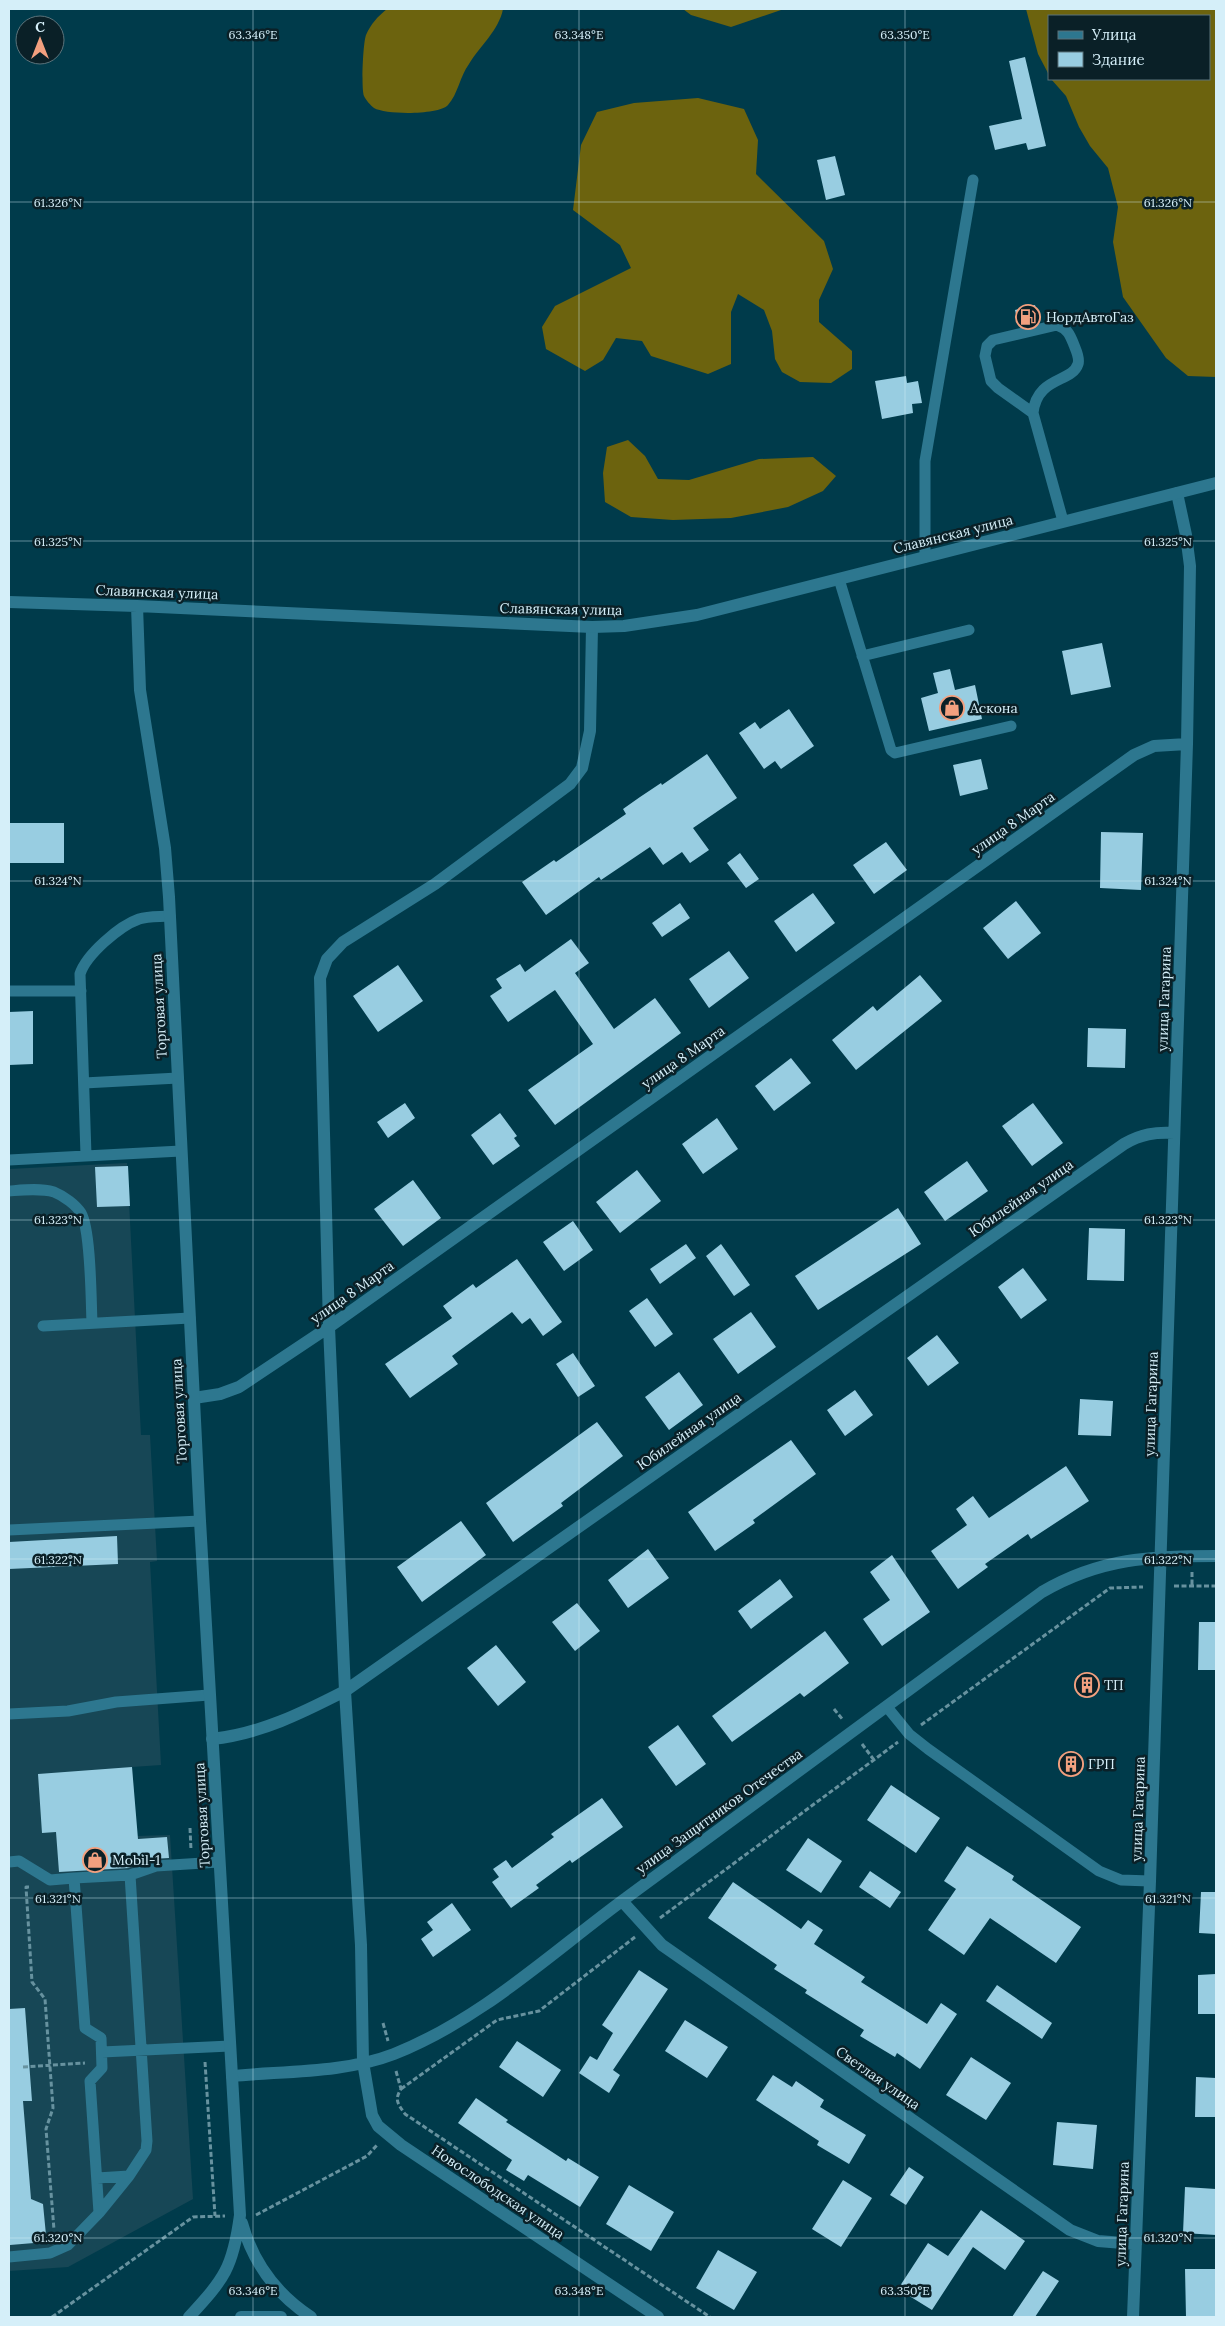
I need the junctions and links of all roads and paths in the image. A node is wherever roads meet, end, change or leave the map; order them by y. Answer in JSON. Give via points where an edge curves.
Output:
{"nodes":[{"id":1,"x":973,"y":180,"type":"dead end"},
{"id":2,"x":1032,"y":412,"type":"junction"},
{"id":3,"x":1216,"y":483,"type":"edge"},
{"id":4,"x":1177,"y":493,"type":"junction"},
{"id":5,"x":1063,"y":521,"type":"junction"},
{"id":6,"x":925,"y":557,"type":"junction"},
{"id":7,"x":839,"y":579,"type":"junction"},
{"id":8,"x":9,"y":602,"type":"edge"},
{"id":9,"x":137,"y":606,"type":"junction"},
{"id":10,"x":592,"y":627,"type":"junction"},
{"id":11,"x":969,"y":630,"type":"dead end"},
{"id":12,"x":862,"y":656,"type":"junction"},
{"id":13,"x":1011,"y":726,"type":"dead end"},
{"id":14,"x":1187,"y":744,"type":"junction"},
{"id":15,"x":170,"y":916,"type":"junction"},
{"id":16,"x":9,"y":991,"type":"edge"},
{"id":17,"x":81,"y":991,"type":"junction"},
{"id":18,"x":178,"y":1078,"type":"junction"},
{"id":19,"x":84,"y":1082,"type":"junction"},
{"id":20,"x":1174,"y":1133,"type":"junction"},
{"id":21,"x":181,"y":1151,"type":"junction"},
{"id":22,"x":86,"y":1155,"type":"junction"},
{"id":23,"x":9,"y":1160,"type":"edge"},
{"id":24,"x":9,"y":1191,"type":"edge"},
{"id":25,"x":190,"y":1318,"type":"junction"},
{"id":26,"x":92,"y":1323,"type":"junction"},
{"id":27,"x":43,"y":1326,"type":"dead end"},
{"id":28,"x":329,"y":1328,"type":"junction"},
{"id":29,"x":194,"y":1398,"type":"junction"},
{"id":30,"x":200,"y":1521,"type":"junction"},
{"id":31,"x":9,"y":1530,"type":"edge"},
{"id":32,"x":1161,"y":1556,"type":"junction"},
{"id":33,"x":1216,"y":1556,"type":"edge"},
{"id":34,"x":1216,"y":1586,"type":"edge"},
{"id":35,"x":1160,"y":1587,"type":"junction"},
{"id":36,"x":345,"y":1692,"type":"junction"},
{"id":37,"x":210,"y":1695,"type":"junction"},
{"id":38,"x":887,"y":1707,"type":"junction"},
{"id":39,"x":9,"y":1714,"type":"edge"},
{"id":40,"x":909,"y":1734,"type":"junction"},
{"id":41,"x":212,"y":1739,"type":"junction"},
{"id":42,"x":9,"y":1862,"type":"edge"},
{"id":43,"x":219,"y":1862,"type":"junction"},
{"id":44,"x":130,"y":1875,"type":"junction"},
{"id":45,"x":74,"y":1878,"type":"junction"},
{"id":46,"x":1150,"y":1882,"type":"junction"},
{"id":47,"x":26,"y":1887,"type":"dead end"},
{"id":48,"x":622,"y":1901,"type":"junction"},
{"id":49,"x":646,"y":1929,"type":"junction"},
{"id":50,"x":230,"y":2046,"type":"junction"},
{"id":51,"x":141,"y":2050,"type":"junction"},
{"id":52,"x":102,"y":2052,"type":"junction"},
{"id":53,"x":363,"y":2062,"type":"junction"},
{"id":54,"x":232,"y":2076,"type":"junction"},
{"id":55,"x":401,"y":2089,"type":"dead end"},
{"id":56,"x":405,"y":2114,"type":"dead end"},
{"id":57,"x":129,"y":2176,"type":"junction"},
{"id":58,"x":97,"y":2178,"type":"junction"},
{"id":59,"x":99,"y":2213,"type":"junction"},
{"id":60,"x":240,"y":2215,"type":"junction"},
{"id":61,"x":54,"y":2230,"type":"dead end"},
{"id":62,"x":1136,"y":2244,"type":"junction"},
{"id":63,"x":9,"y":2257,"type":"edge"},
{"id":64,"x":189,"y":2317,"type":"edge"},
{"id":65,"x":241,"y":2317,"type":"edge"},
{"id":66,"x":281,"y":2317,"type":"edge"},
{"id":67,"x":311,"y":2317,"type":"edge"},
{"id":68,"x":658,"y":2317,"type":"edge"},
{"id":69,"x":710,"y":2317,"type":"edge"},
{"id":70,"x":1133,"y":2317,"type":"edge"}],
"edges":[{"from":1,"to":6,"type":"lane","via":[[925,461]]},
{"from":2,"to":2,"type":"lane","via":[[1043,389],[1073,371],[1078,364],[1078,356],[1065,328],[1057,325],[993,340],[987,346],[985,356],[991,381]]},
{"from":2,"to":5,"type":"lane"},
{"from":3,"to":4,"type":"street","name":"Славянская улица"},
{"from":4,"to":5,"type":"street","name":"Славянская улица"},
{"from":4,"to":14,"type":"street","name":"улица Гагарина","via":[[1190,566]]},
{"from":5,"to":6,"type":"street","name":"Славянская улица"},
{"from":6,"to":7,"type":"street","name":"Славянская улица"},
{"from":7,"to":10,"type":"street","name":"Славянская улица","via":[[697,615],[624,626]]},
{"from":7,"to":12,"type":"lane"},
{"from":8,"to":9,"type":"street","name":"Славянская улица"},
{"from":9,"to":10,"type":"street","name":"Славянская улица"},
{"from":9,"to":15,"type":"street","name":"Торговая улица","via":[[140,690],[165,848]]},
{"from":10,"to":28,"type":"street","name":"Новослободская улица","via":[[590,731],[582,768],[570,784],[435,884],[344,942],[327,959],[320,978]]},
{"from":11,"to":12,"type":"lane"},
{"from":12,"to":13,"type":"lane","via":[[888,744],[895,753]]},
{"from":14,"to":20,"type":"street","name":"улица Гагарина"},
{"from":14,"to":28,"type":"street","name":"улица 8 Марта","via":[[1154,746],[1134,755]]},
{"from":15,"to":17,"type":"lane","via":[[138,919],[97,950],[83,964]]},
{"from":15,"to":18,"type":"street","name":"Торговая улица"},
{"from":16,"to":17,"type":"lane"},
{"from":17,"to":19,"type":"lane"},
{"from":18,"to":19,"type":"lane"},
{"from":18,"to":21,"type":"street","name":"Торговая улица"},
{"from":19,"to":22,"type":"lane"},
{"from":20,"to":32,"type":"street","name":"улица Гагарина"},
{"from":20,"to":36,"type":"street","name":"Юбилейная улица","via":[[1157,1132],[1124,1144]]},
{"from":21,"to":22,"type":"lane"},
{"from":21,"to":25,"type":"street","name":"Торговая улица"},
{"from":22,"to":23,"type":"lane"},
{"from":24,"to":26,"type":"lane","via":[[55,1192],[73,1203],[82,1214],[86,1229]]},
{"from":25,"to":26,"type":"lane"},
{"from":25,"to":29,"type":"street","name":"Торговая улица"},
{"from":26,"to":27,"type":"lane"},
{"from":28,"to":29,"type":"street","name":"улица 8 Марта","via":[[239,1387]]},
{"from":28,"to":36,"type":"street","name":"Новослободская улица"},
{"from":29,"to":30,"type":"street","name":"Торговая улица"},
{"from":30,"to":31,"type":"lane"},
{"from":30,"to":37,"type":"street","name":"Торговая улица"},
{"from":32,"to":33,"type":"street","name":"улица Защитников Отечества"},
{"from":32,"to":35,"type":"street","name":"улица Гагарина"},
{"from":32,"to":38,"type":"street","name":"улица Защитников Отечества","via":[[1086,1570],[1042,1592]]},
{"from":34,"to":35,"type":"path"},
{"from":35,"to":40,"type":"path","via":[[1110,1588]]},
{"from":35,"to":46,"type":"street","name":"улица Гагарина"},
{"from":36,"to":41,"type":"street","name":"Юбилейная улица","via":[[261,1729],[236,1737]]},
{"from":36,"to":53,"type":"street","name":"Новослободская улица","via":[[361,1945]]},
{"from":37,"to":39,"type":"lane","via":[[116,1702],[68,1711]]},
{"from":37,"to":41,"type":"street","name":"Торговая улица"},
{"from":38,"to":40,"type":"lane"},
{"from":38,"to":48,"type":"street","name":"улица Защитников Отечества"},
{"from":40,"to":46,"type":"lane","via":[[1099,1871],[1121,1880]]},
{"from":40,"to":49,"type":"path"},
{"from":41,"to":43,"type":"street","name":"Торговая улица"},
{"from":42,"to":45,"type":"lane","via":[[19,1861],[50,1880]]},
{"from":43,"to":44,"type":"lane","via":[[156,1866]]},
{"from":43,"to":50,"type":"street","name":"Торговая улица"},
{"from":44,"to":45,"type":"lane"},
{"from":44,"to":51,"type":"lane"},
{"from":45,"to":52,"type":"lane","via":[[85,2028],[101,2038]]},
{"from":46,"to":62,"type":"street","name":"улица Гагарина"},
{"from":47,"to":61,"type":"path","via":[[32,1982],[45,1999],[53,2108],[46,2130]]},
{"from":48,"to":49,"type":"street","name":"Светлая улица"},
{"from":48,"to":53,"type":"street","name":"улица Защитников Отечества","via":[[479,2010],[418,2044]]},
{"from":49,"to":55,"type":"path","via":[[540,2011],[497,2020]]},
{"from":49,"to":62,"type":"street","name":"Светлая улица","via":[[662,1945],[1070,2230],[1098,2241]]},
{"from":50,"to":51,"type":"lane"},
{"from":50,"to":54,"type":"street","name":"Торговая улица"},
{"from":51,"to":52,"type":"lane"},
{"from":51,"to":57,"type":"lane","via":[[147,2141],[146,2150]]},
{"from":52,"to":58,"type":"lane","via":[[102,2068],[90,2081]]},
{"from":53,"to":54,"type":"street","name":"улица Защитников Отечества"},
{"from":53,"to":68,"type":"street","name":"Новослободская улица","via":[[372,2115],[387,2134]]},
{"from":54,"to":60,"type":"street","name":"Торговая улица"},
{"from":56,"to":69,"type":"path"},
{"from":57,"to":58,"type":"lane"},
{"from":57,"to":59,"type":"lane"},
{"from":58,"to":59,"type":"lane"},
{"from":59,"to":63,"type":"lane","via":[[68,2246],[50,2253]]},
{"from":60,"to":64,"type":"street","via":[[236,2244],[225,2274]]},
{"from":60,"to":67,"type":"street","via":[[247,2243],[265,2274]]},
{"from":62,"to":70,"type":"street","name":"улица Гагарина"},
{"from":65,"to":66,"type":"street"}]}
